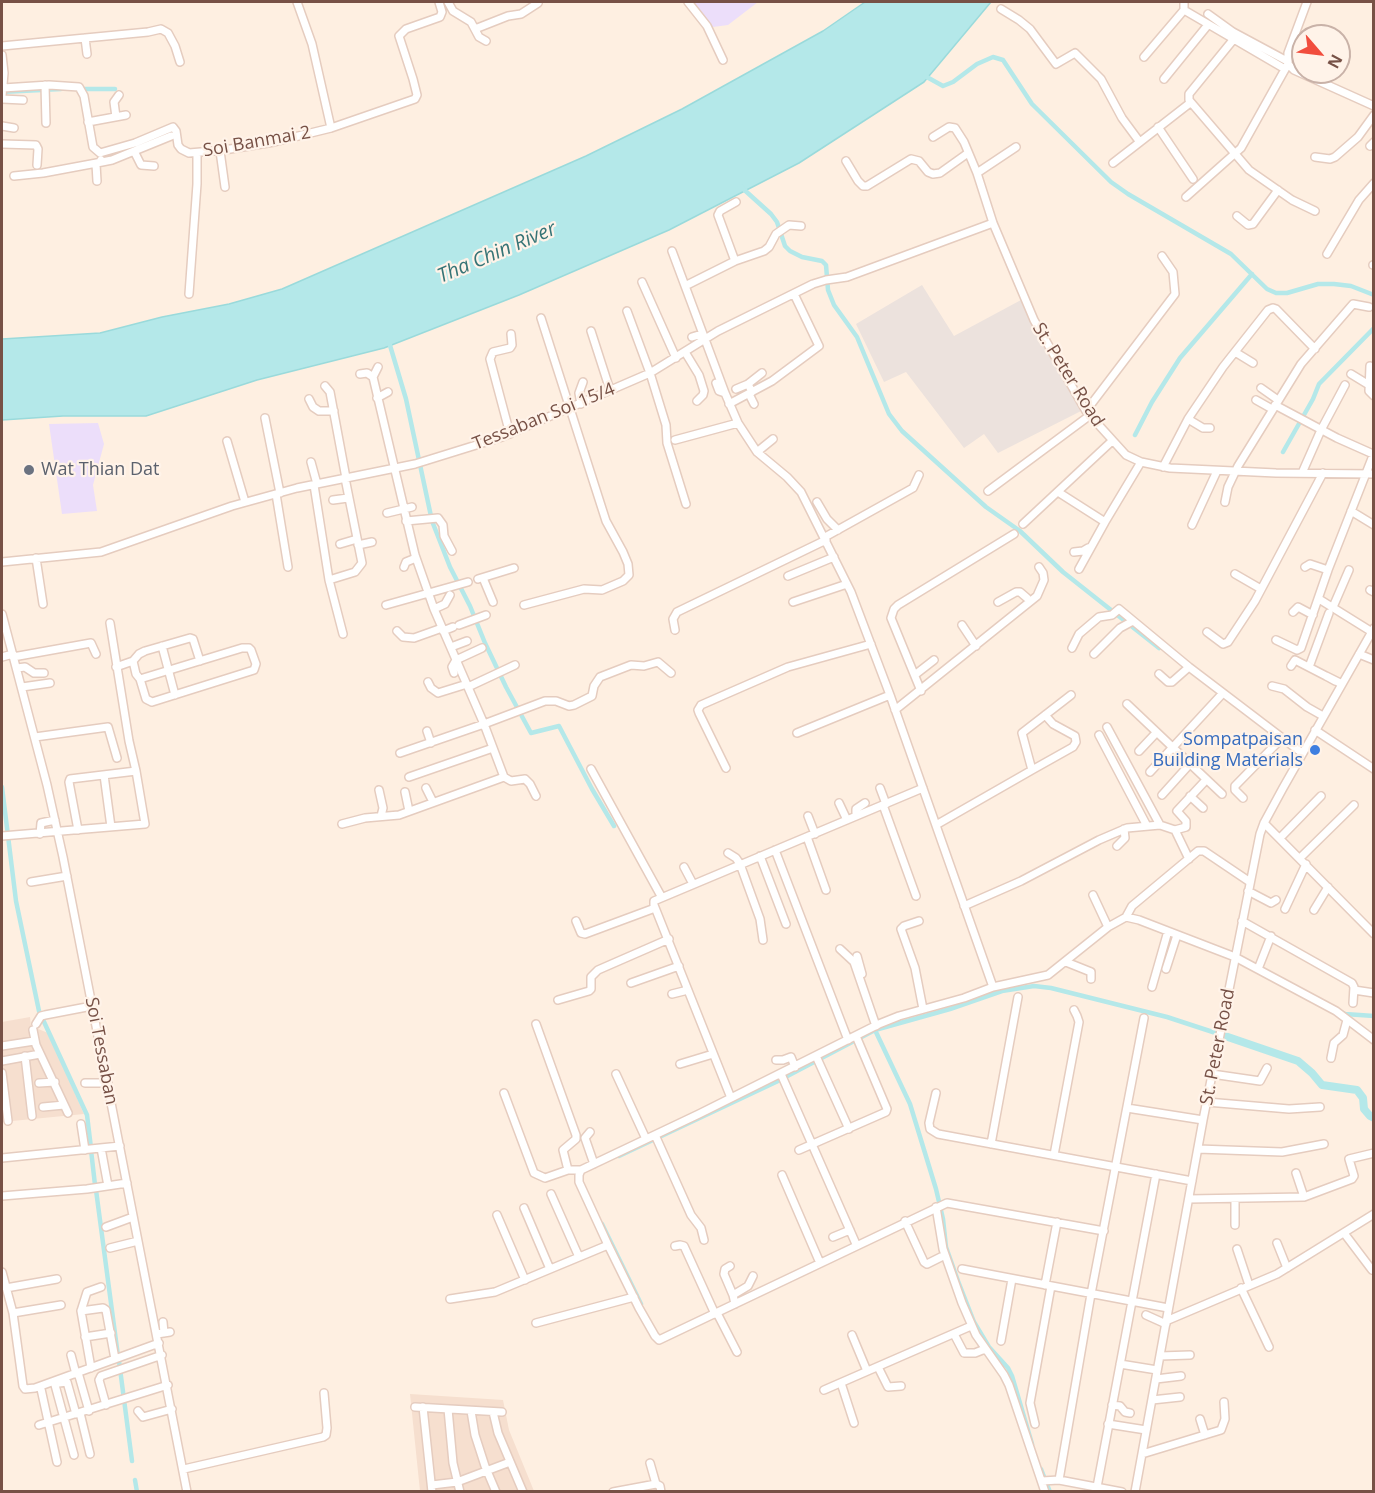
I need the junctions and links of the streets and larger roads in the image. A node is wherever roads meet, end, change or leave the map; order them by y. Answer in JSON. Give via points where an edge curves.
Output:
{"nodes":[{"id":1,"x":297,"y":2,"type":"edge"},
{"id":2,"x":439,"y":2,"type":"edge"},
{"id":3,"x":448,"y":2,"type":"edge"},
{"id":4,"x":688,"y":2,"type":"edge"},
{"id":5,"x":1184,"y":2,"type":"edge"},
{"id":6,"x":1307,"y":2,"type":"edge"},
{"id":7,"x":538,"y":3,"type":"edge"},
{"id":8,"x":1001,"y":9,"type":"dead end"},
{"id":9,"x":1184,"y":10,"type":"junction"},
{"id":10,"x":1208,"y":14,"type":"dead end"},
{"id":11,"x":1207,"y":26,"type":"junction"},
{"id":12,"x":475,"y":28,"type":"junction"},
{"id":13,"x":84,"y":38,"type":"junction"},
{"id":14,"x":1233,"y":40,"type":"junction"},
{"id":15,"x":486,"y":41,"type":"dead end"},
{"id":16,"x":2,"y":46,"type":"edge"},
{"id":17,"x":87,"y":54,"type":"dead end"},
{"id":18,"x":2,"y":55,"type":"edge"},
{"id":19,"x":1144,"y":57,"type":"dead end"},
{"id":20,"x":723,"y":60,"type":"dead end"},
{"id":21,"x":180,"y":62,"type":"dead end"},
{"id":22,"x":1287,"y":65,"type":"junction"},
{"id":23,"x":1164,"y":79,"type":"dead end"},
{"id":24,"x":45,"y":85,"type":"junction"},
{"id":25,"x":2,"y":90,"type":"edge"},
{"id":26,"x":119,"y":95,"type":"dead end"},
{"id":27,"x":23,"y":100,"type":"dead end"},
{"id":28,"x":1190,"y":103,"type":"junction"},
{"id":29,"x":1374,"y":106,"type":"edge"},
{"id":30,"x":126,"y":115,"type":"dead end"},
{"id":31,"x":1374,"y":115,"type":"edge"},
{"id":32,"x":116,"y":117,"type":"junction"},
{"id":33,"x":88,"y":122,"type":"junction"},
{"id":34,"x":46,"y":123,"type":"dead end"},
{"id":35,"x":2,"y":126,"type":"edge"},
{"id":36,"x":1158,"y":127,"type":"junction"},
{"id":37,"x":14,"y":128,"type":"dead end"},
{"id":38,"x":331,"y":128,"type":"junction"},
{"id":39,"x":171,"y":136,"type":"dead end"},
{"id":40,"x":933,"y":137,"type":"dead end"},
{"id":41,"x":1139,"y":141,"type":"junction"},
{"id":42,"x":2,"y":144,"type":"edge"},
{"id":43,"x":1016,"y":147,"type":"dead end"},
{"id":44,"x":134,"y":151,"type":"junction"},
{"id":45,"x":220,"y":151,"type":"junction"},
{"id":46,"x":97,"y":153,"type":"junction"},
{"id":47,"x":197,"y":153,"type":"junction"},
{"id":48,"x":968,"y":153,"type":"junction"},
{"id":49,"x":1235,"y":154,"type":"junction"},
{"id":50,"x":1315,"y":157,"type":"dead end"},
{"id":51,"x":846,"y":161,"type":"dead end"},
{"id":52,"x":99,"y":163,"type":"junction"},
{"id":53,"x":1113,"y":164,"type":"dead end"},
{"id":54,"x":37,"y":165,"type":"dead end"},
{"id":55,"x":154,"y":166,"type":"dead end"},
{"id":56,"x":977,"y":173,"type":"junction"},
{"id":57,"x":14,"y":176,"type":"dead end"},
{"id":58,"x":1193,"y":179,"type":"dead end"},
{"id":59,"x":97,"y":181,"type":"dead end"},
{"id":60,"x":1374,"y":183,"type":"edge"},
{"id":61,"x":225,"y":187,"type":"dead end"},
{"id":62,"x":1278,"y":190,"type":"junction"},
{"id":63,"x":1186,"y":196,"type":"dead end"},
{"id":64,"x":736,"y":202,"type":"dead end"},
{"id":65,"x":1315,"y":211,"type":"dead end"},
{"id":66,"x":1237,"y":216,"type":"dead end"},
{"id":67,"x":993,"y":223,"type":"junction"},
{"id":68,"x":801,"y":226,"type":"dead end"},
{"id":69,"x":672,"y":251,"type":"dead end"},
{"id":70,"x":1327,"y":254,"type":"dead end"},
{"id":71,"x":1162,"y":256,"type":"dead end"},
{"id":72,"x":735,"y":261,"type":"junction"},
{"id":73,"x":642,"y":282,"type":"dead end"},
{"id":74,"x":685,"y":286,"type":"junction"},
{"id":75,"x":189,"y":294,"type":"dead end"},
{"id":76,"x":794,"y":294,"type":"junction"},
{"id":77,"x":1369,"y":307,"type":"dead end"},
{"id":78,"x":627,"y":311,"type":"dead end"},
{"id":79,"x":541,"y":318,"type":"dead end"},
{"id":80,"x":591,"y":331,"type":"dead end"},
{"id":81,"x":511,"y":334,"type":"dead end"},
{"id":82,"x":703,"y":336,"type":"junction"},
{"id":83,"x":692,"y":338,"type":"dead end"},
{"id":84,"x":1315,"y":349,"type":"junction"},
{"id":85,"x":685,"y":352,"type":"junction"},
{"id":86,"x":1235,"y":352,"type":"junction"},
{"id":87,"x":676,"y":358,"type":"junction"},
{"id":88,"x":1253,"y":363,"type":"dead end"},
{"id":89,"x":1370,"y":366,"type":"dead end"},
{"id":90,"x":378,"y":367,"type":"dead end"},
{"id":91,"x":650,"y":373,"type":"junction"},
{"id":92,"x":762,"y":373,"type":"dead end"},
{"id":93,"x":360,"y":374,"type":"dead end"},
{"id":94,"x":1351,"y":374,"type":"dead end"},
{"id":95,"x":373,"y":377,"type":"junction"},
{"id":96,"x":583,"y":382,"type":"dead end"},
{"id":97,"x":716,"y":383,"type":"dead end"},
{"id":98,"x":748,"y":384,"type":"junction"},
{"id":99,"x":1346,"y":385,"type":"dead end"},
{"id":100,"x":1368,"y":385,"type":"junction"},
{"id":101,"x":325,"y":386,"type":"dead end"},
{"id":102,"x":1261,"y":388,"type":"dead end"},
{"id":103,"x":735,"y":389,"type":"dead end"},
{"id":104,"x":610,"y":390,"type":"junction"},
{"id":105,"x":388,"y":392,"type":"dead end"},
{"id":106,"x":725,"y":393,"type":"junction"},
{"id":107,"x":751,"y":393,"type":"junction"},
{"id":108,"x":1374,"y":396,"type":"edge"},
{"id":109,"x":377,"y":398,"type":"junction"},
{"id":110,"x":309,"y":399,"type":"dead end"},
{"id":111,"x":1256,"y":400,"type":"dead end"},
{"id":112,"x":697,"y":401,"type":"dead end"},
{"id":113,"x":581,"y":404,"type":"junction"},
{"id":114,"x":729,"y":404,"type":"junction"},
{"id":115,"x":754,"y":404,"type":"dead end"},
{"id":116,"x":1275,"y":405,"type":"junction"},
{"id":117,"x":571,"y":408,"type":"junction"},
{"id":118,"x":334,"y":411,"type":"junction"},
{"id":119,"x":1088,"y":413,"type":"junction"},
{"id":120,"x":265,"y":418,"type":"dead end"},
{"id":121,"x":1188,"y":419,"type":"junction"},
{"id":122,"x":738,"y":423,"type":"junction"},
{"id":123,"x":1210,"y":428,"type":"dead end"},
{"id":124,"x":1322,"y":430,"type":"junction"},
{"id":125,"x":510,"y":434,"type":"junction"},
{"id":126,"x":773,"y":439,"type":"dead end"},
{"id":127,"x":675,"y":440,"type":"dead end"},
{"id":128,"x":227,"y":441,"type":"dead end"},
{"id":129,"x":1112,"y":441,"type":"junction"},
{"id":130,"x":757,"y":452,"type":"junction"},
{"id":131,"x":1373,"y":454,"type":"edge"},
{"id":132,"x":311,"y":462,"type":"dead end"},
{"id":133,"x":1142,"y":462,"type":"junction"},
{"id":134,"x":1163,"y":467,"type":"junction"},
{"id":135,"x":393,"y":468,"type":"junction"},
{"id":136,"x":1217,"y":471,"type":"junction"},
{"id":137,"x":1235,"y":471,"type":"junction"},
{"id":138,"x":1302,"y":473,"type":"junction"},
{"id":139,"x":1323,"y":473,"type":"junction"},
{"id":140,"x":1370,"y":474,"type":"edge"},
{"id":141,"x":919,"y":475,"type":"dead end"},
{"id":142,"x":345,"y":478,"type":"junction"},
{"id":143,"x":316,"y":484,"type":"junction"},
{"id":144,"x":988,"y":491,"type":"dead end"},
{"id":145,"x":1058,"y":492,"type":"junction"},
{"id":146,"x":278,"y":493,"type":"junction"},
{"id":147,"x":348,"y":498,"type":"junction"},
{"id":148,"x":333,"y":500,"type":"dead end"},
{"id":149,"x":245,"y":502,"type":"junction"},
{"id":150,"x":817,"y":502,"type":"dead end"},
{"id":151,"x":1225,"y":502,"type":"dead end"},
{"id":152,"x":686,"y":504,"type":"dead end"},
{"id":153,"x":412,"y":507,"type":"dead end"},
{"id":154,"x":403,"y":509,"type":"junction"},
{"id":155,"x":1351,"y":511,"type":"junction"},
{"id":156,"x":387,"y":513,"type":"dead end"},
{"id":157,"x":406,"y":521,"type":"junction"},
{"id":158,"x":1105,"y":522,"type":"junction"},
{"id":159,"x":1023,"y":524,"type":"dead end"},
{"id":160,"x":1192,"y":525,"type":"dead end"},
{"id":161,"x":1374,"y":525,"type":"edge"},
{"id":162,"x":838,"y":530,"type":"junction"},
{"id":163,"x":1014,"y":534,"type":"dead end"},
{"id":164,"x":826,"y":539,"type":"junction"},
{"id":165,"x":357,"y":542,"type":"junction"},
{"id":166,"x":372,"y":542,"type":"dead end"},
{"id":167,"x":340,"y":544,"type":"dead end"},
{"id":168,"x":1090,"y":547,"type":"junction"},
{"id":169,"x":452,"y":550,"type":"dead end"},
{"id":170,"x":1074,"y":552,"type":"dead end"},
{"id":171,"x":834,"y":557,"type":"junction"},
{"id":172,"x":36,"y":558,"type":"junction"},
{"id":173,"x":416,"y":558,"type":"junction"},
{"id":174,"x":2,"y":562,"type":"edge"},
{"id":175,"x":288,"y":567,"type":"dead end"},
{"id":176,"x":404,"y":567,"type":"dead end"},
{"id":177,"x":1039,"y":567,"type":"dead end"},
{"id":178,"x":1305,"y":567,"type":"dead end"},
{"id":179,"x":514,"y":568,"type":"dead end"},
{"id":180,"x":1079,"y":569,"type":"dead end"},
{"id":181,"x":1328,"y":570,"type":"junction"},
{"id":182,"x":1349,"y":570,"type":"dead end"},
{"id":183,"x":1235,"y":574,"type":"dead end"},
{"id":184,"x":788,"y":576,"type":"dead end"},
{"id":185,"x":329,"y":580,"type":"junction"},
{"id":186,"x":464,"y":584,"type":"dead end"},
{"id":187,"x":847,"y":584,"type":"junction"},
{"id":188,"x":1261,"y":590,"type":"junction"},
{"id":189,"x":428,"y":594,"type":"junction"},
{"id":190,"x":450,"y":595,"type":"dead end"},
{"id":191,"x":1318,"y":599,"type":"junction"},
{"id":192,"x":1028,"y":600,"type":"junction"},
{"id":193,"x":493,"y":602,"type":"dead end"},
{"id":194,"x":793,"y":602,"type":"dead end"},
{"id":195,"x":998,"y":602,"type":"dead end"},
{"id":196,"x":43,"y":604,"type":"dead end"},
{"id":197,"x":524,"y":604,"type":"dead end"},
{"id":198,"x":386,"y":605,"type":"dead end"},
{"id":199,"x":434,"y":609,"type":"junction"},
{"id":200,"x":1331,"y":610,"type":"junction"},
{"id":201,"x":1293,"y":612,"type":"dead end"},
{"id":202,"x":2,"y":614,"type":"edge"},
{"id":203,"x":1313,"y":615,"type":"junction"},
{"id":204,"x":480,"y":616,"type":"dead end"},
{"id":205,"x":1130,"y":622,"type":"junction"},
{"id":206,"x":110,"y":623,"type":"dead end"},
{"id":207,"x":962,"y":625,"type":"dead end"},
{"id":208,"x":443,"y":630,"type":"junction"},
{"id":209,"x":675,"y":630,"type":"dead end"},
{"id":210,"x":1372,"y":630,"type":"edge"},
{"id":211,"x":396,"y":631,"type":"dead end"},
{"id":212,"x":1207,"y":632,"type":"dead end"},
{"id":213,"x":343,"y":634,"type":"dead end"},
{"id":214,"x":467,"y":640,"type":"dead end"},
{"id":215,"x":1276,"y":640,"type":"dead end"},
{"id":216,"x":871,"y":644,"type":"junction"},
{"id":217,"x":162,"y":646,"type":"junction"},
{"id":218,"x":976,"y":646,"type":"junction"},
{"id":219,"x":451,"y":647,"type":"junction"},
{"id":220,"x":482,"y":648,"type":"dead end"},
{"id":221,"x":1072,"y":648,"type":"dead end"},
{"id":222,"x":96,"y":654,"type":"dead end"},
{"id":223,"x":1094,"y":654,"type":"dead end"},
{"id":224,"x":1359,"y":654,"type":"junction"},
{"id":225,"x":13,"y":656,"type":"junction"},
{"id":226,"x":2,"y":657,"type":"edge"},
{"id":227,"x":456,"y":660,"type":"junction"},
{"id":228,"x":934,"y":660,"type":"dead end"},
{"id":229,"x":1374,"y":660,"type":"edge"},
{"id":230,"x":133,"y":661,"type":"junction"},
{"id":231,"x":200,"y":661,"type":"junction"},
{"id":232,"x":515,"y":665,"type":"dead end"},
{"id":233,"x":1189,"y":666,"type":"junction"},
{"id":234,"x":1292,"y":666,"type":"dead end"},
{"id":235,"x":116,"y":667,"type":"junction"},
{"id":236,"x":1309,"y":667,"type":"junction"},
{"id":237,"x":17,"y":668,"type":"junction"},
{"id":238,"x":168,"y":671,"type":"junction"},
{"id":239,"x":44,"y":673,"type":"dead end"},
{"id":240,"x":454,"y":673,"type":"dead end"},
{"id":241,"x":671,"y":673,"type":"dead end"},
{"id":242,"x":916,"y":674,"type":"junction"},
{"id":243,"x":1159,"y":674,"type":"dead end"},
{"id":244,"x":140,"y":679,"type":"junction"},
{"id":245,"x":428,"y":682,"type":"dead end"},
{"id":246,"x":50,"y":683,"type":"dead end"},
{"id":247,"x":1338,"y":683,"type":"junction"},
{"id":248,"x":467,"y":686,"type":"junction"},
{"id":249,"x":1272,"y":686,"type":"dead end"},
{"id":250,"x":21,"y":687,"type":"junction"},
{"id":251,"x":921,"y":691,"type":"junction"},
{"id":252,"x":1223,"y":693,"type":"junction"},
{"id":253,"x":175,"y":695,"type":"junction"},
{"id":254,"x":890,"y":695,"type":"junction"},
{"id":255,"x":1071,"y":695,"type":"dead end"},
{"id":256,"x":1127,"y":704,"type":"dead end"},
{"id":257,"x":896,"y":710,"type":"junction"},
{"id":258,"x":1045,"y":715,"type":"junction"},
{"id":259,"x":1323,"y":716,"type":"junction"},
{"id":260,"x":484,"y":724,"type":"junction"},
{"id":261,"x":1107,"y":727,"type":"dead end"},
{"id":262,"x":1315,"y":730,"type":"junction"},
{"id":263,"x":427,"y":731,"type":"dead end"},
{"id":264,"x":797,"y":733,"type":"dead end"},
{"id":265,"x":1156,"y":733,"type":"junction"},
{"id":266,"x":1099,"y":735,"type":"dead end"},
{"id":267,"x":35,"y":737,"type":"junction"},
{"id":268,"x":1281,"y":739,"type":"junction"},
{"id":269,"x":430,"y":742,"type":"junction"},
{"id":270,"x":493,"y":748,"type":"junction"},
{"id":271,"x":1173,"y":748,"type":"junction"},
{"id":272,"x":1139,"y":751,"type":"dead end"},
{"id":273,"x":400,"y":753,"type":"dead end"},
{"id":274,"x":1302,"y":753,"type":"junction"},
{"id":275,"x":117,"y":758,"type":"dead end"},
{"id":276,"x":1190,"y":765,"type":"junction"},
{"id":277,"x":726,"y":768,"type":"dead end"},
{"id":278,"x":591,"y":769,"type":"dead end"},
{"id":279,"x":1374,"y":769,"type":"edge"},
{"id":280,"x":1032,"y":770,"type":"junction"},
{"id":281,"x":136,"y":771,"type":"junction"},
{"id":282,"x":1150,"y":772,"type":"dead end"},
{"id":283,"x":104,"y":775,"type":"junction"},
{"id":284,"x":409,"y":777,"type":"dead end"},
{"id":285,"x":504,"y":777,"type":"junction"},
{"id":286,"x":1206,"y":780,"type":"junction"},
{"id":287,"x":426,"y":788,"type":"dead end"},
{"id":288,"x":880,"y":788,"type":"dead end"},
{"id":289,"x":923,"y":789,"type":"junction"},
{"id":290,"x":379,"y":790,"type":"dead end"},
{"id":291,"x":405,"y":792,"type":"dead end"},
{"id":292,"x":1222,"y":794,"type":"dead end"},
{"id":293,"x":1162,"y":795,"type":"dead end"},
{"id":294,"x":536,"y":796,"type":"dead end"},
{"id":295,"x":1190,"y":796,"type":"junction"},
{"id":296,"x":1322,"y":796,"type":"dead end"},
{"id":297,"x":1243,"y":798,"type":"dead end"},
{"id":298,"x":433,"y":802,"type":"junction"},
{"id":299,"x":838,"y":803,"type":"dead end"},
{"id":300,"x":865,"y":803,"type":"dead end"},
{"id":301,"x":885,"y":805,"type":"junction"},
{"id":302,"x":1354,"y":805,"type":"dead end"},
{"id":303,"x":1203,"y":808,"type":"dead end"},
{"id":304,"x":409,"y":812,"type":"junction"},
{"id":305,"x":381,"y":816,"type":"junction"},
{"id":306,"x":808,"y":816,"type":"dead end"},
{"id":307,"x":856,"y":816,"type":"junction"},
{"id":308,"x":55,"y":820,"type":"junction"},
{"id":309,"x":847,"y":820,"type":"junction"},
{"id":310,"x":1264,"y":823,"type":"junction"},
{"id":311,"x":342,"y":824,"type":"dead end"},
{"id":312,"x":936,"y":825,"type":"junction"},
{"id":313,"x":1160,"y":825,"type":"junction"},
{"id":314,"x":1147,"y":826,"type":"junction"},
{"id":315,"x":111,"y":827,"type":"junction"},
{"id":316,"x":1124,"y":829,"type":"junction"},
{"id":317,"x":78,"y":830,"type":"junction"},
{"id":318,"x":1175,"y":830,"type":"junction"},
{"id":319,"x":58,"y":832,"type":"junction"},
{"id":320,"x":40,"y":834,"type":"junction"},
{"id":321,"x":815,"y":834,"type":"junction"},
{"id":322,"x":6,"y":836,"type":"edge"},
{"id":323,"x":807,"y":837,"type":"junction"},
{"id":324,"x":1280,"y":838,"type":"junction"},
{"id":325,"x":1117,"y":846,"type":"dead end"},
{"id":326,"x":775,"y":850,"type":"junction"},
{"id":327,"x":728,"y":853,"type":"dead end"},
{"id":328,"x":760,"y":856,"type":"junction"},
{"id":329,"x":1189,"y":859,"type":"junction"},
{"id":330,"x":1303,"y":861,"type":"junction"},
{"id":331,"x":740,"y":864,"type":"junction"},
{"id":332,"x":684,"y":867,"type":"dead end"},
{"id":333,"x":67,"y":876,"type":"junction"},
{"id":334,"x":31,"y":882,"type":"dead end"},
{"id":335,"x":1250,"y":882,"type":"junction"},
{"id":336,"x":693,"y":884,"type":"junction"},
{"id":337,"x":1329,"y":887,"type":"junction"},
{"id":338,"x":826,"y":890,"type":"dead end"},
{"id":339,"x":1248,"y":891,"type":"junction"},
{"id":340,"x":1093,"y":895,"type":"dead end"},
{"id":341,"x":916,"y":896,"type":"dead end"},
{"id":342,"x":1276,"y":900,"type":"dead end"},
{"id":343,"x":657,"y":901,"type":"junction"},
{"id":344,"x":964,"y":906,"type":"junction"},
{"id":345,"x":1285,"y":909,"type":"dead end"},
{"id":346,"x":1314,"y":910,"type":"dead end"},
{"id":347,"x":1126,"y":918,"type":"junction"},
{"id":348,"x":576,"y":921,"type":"dead end"},
{"id":349,"x":919,"y":921,"type":"dead end"},
{"id":350,"x":1242,"y":921,"type":"junction"},
{"id":351,"x":786,"y":924,"type":"dead end"},
{"id":352,"x":1108,"y":927,"type":"junction"},
{"id":353,"x":1168,"y":932,"type":"junction"},
{"id":354,"x":1374,"y":934,"type":"edge"},
{"id":355,"x":1177,"y":935,"type":"junction"},
{"id":356,"x":1271,"y":936,"type":"junction"},
{"id":357,"x":669,"y":939,"type":"junction"},
{"id":358,"x":763,"y":939,"type":"dead end"},
{"id":359,"x":840,"y":949,"type":"dead end"},
{"id":360,"x":857,"y":956,"type":"dead end"},
{"id":361,"x":1235,"y":957,"type":"junction"},
{"id":362,"x":1066,"y":962,"type":"junction"},
{"id":363,"x":679,"y":966,"type":"junction"},
{"id":364,"x":1166,"y":969,"type":"dead end"},
{"id":365,"x":1258,"y":969,"type":"junction"},
{"id":366,"x":1091,"y":979,"type":"dead end"},
{"id":367,"x":631,"y":983,"type":"dead end"},
{"id":368,"x":993,"y":987,"type":"junction"},
{"id":369,"x":1152,"y":987,"type":"dead end"},
{"id":370,"x":688,"y":990,"type":"junction"},
{"id":371,"x":1354,"y":990,"type":"junction"},
{"id":372,"x":1374,"y":993,"type":"edge"},
{"id":373,"x":672,"y":994,"type":"dead end"},
{"id":374,"x":1018,"y":997,"type":"dead end"},
{"id":375,"x":558,"y":1000,"type":"dead end"},
{"id":376,"x":1353,"y":1003,"type":"dead end"},
{"id":377,"x":92,"y":1006,"type":"junction"},
{"id":378,"x":923,"y":1009,"type":"junction"},
{"id":379,"x":1074,"y":1010,"type":"dead end"},
{"id":380,"x":1144,"y":1018,"type":"dead end"},
{"id":381,"x":1347,"y":1020,"type":"junction"},
{"id":382,"x":536,"y":1024,"type":"dead end"},
{"id":383,"x":877,"y":1025,"type":"junction"},
{"id":384,"x":848,"y":1040,"type":"junction"},
{"id":385,"x":857,"y":1040,"type":"junction"},
{"id":386,"x":1374,"y":1040,"type":"edge"},
{"id":387,"x":34,"y":1041,"type":"junction"},
{"id":388,"x":2,"y":1046,"type":"edge"},
{"id":389,"x":40,"y":1054,"type":"junction"},
{"id":390,"x":713,"y":1054,"type":"junction"},
{"id":391,"x":25,"y":1056,"type":"junction"},
{"id":392,"x":1331,"y":1058,"type":"dead end"},
{"id":393,"x":776,"y":1059,"type":"dead end"},
{"id":394,"x":818,"y":1060,"type":"junction"},
{"id":395,"x":2,"y":1061,"type":"edge"},
{"id":396,"x":680,"y":1064,"type":"dead end"},
{"id":397,"x":795,"y":1067,"type":"junction"},
{"id":398,"x":1267,"y":1068,"type":"dead end"},
{"id":399,"x":2,"y":1073,"type":"edge"},
{"id":400,"x":616,"y":1074,"type":"dead end"},
{"id":401,"x":780,"y":1074,"type":"junction"},
{"id":402,"x":1212,"y":1074,"type":"junction"},
{"id":403,"x":55,"y":1082,"type":"junction"},
{"id":404,"x":39,"y":1083,"type":"dead end"},
{"id":405,"x":84,"y":1083,"type":"dead end"},
{"id":406,"x":108,"y":1083,"type":"junction"},
{"id":407,"x":504,"y":1093,"type":"dead end"},
{"id":408,"x":936,"y":1093,"type":"dead end"},
{"id":409,"x":731,"y":1098,"type":"junction"},
{"id":410,"x":1207,"y":1102,"type":"junction"},
{"id":411,"x":64,"y":1105,"type":"junction"},
{"id":412,"x":43,"y":1107,"type":"dead end"},
{"id":413,"x":1320,"y":1107,"type":"dead end"},
{"id":414,"x":1127,"y":1108,"type":"junction"},
{"id":415,"x":68,"y":1113,"type":"dead end"},
{"id":416,"x":32,"y":1116,"type":"dead end"},
{"id":417,"x":1203,"y":1120,"type":"junction"},
{"id":418,"x":8,"y":1121,"type":"dead end"},
{"id":419,"x":81,"y":1124,"type":"dead end"},
{"id":420,"x":849,"y":1129,"type":"junction"},
{"id":421,"x":590,"y":1132,"type":"dead end"},
{"id":422,"x":657,"y":1138,"type":"junction"},
{"id":423,"x":646,"y":1139,"type":"junction"},
{"id":424,"x":991,"y":1144,"type":"junction"},
{"id":425,"x":1324,"y":1144,"type":"dead end"},
{"id":426,"x":813,"y":1145,"type":"junction"},
{"id":427,"x":120,"y":1146,"type":"junction"},
{"id":428,"x":101,"y":1148,"type":"junction"},
{"id":429,"x":1198,"y":1149,"type":"junction"},
{"id":430,"x":85,"y":1150,"type":"junction"},
{"id":431,"x":799,"y":1150,"type":"dead end"},
{"id":432,"x":1374,"y":1153,"type":"edge"},
{"id":433,"x":1054,"y":1155,"type":"junction"},
{"id":434,"x":2,"y":1158,"type":"edge"},
{"id":435,"x":594,"y":1164,"type":"junction"},
{"id":436,"x":1116,"y":1167,"type":"junction"},
{"id":437,"x":568,"y":1170,"type":"junction"},
{"id":438,"x":581,"y":1170,"type":"junction"},
{"id":439,"x":1296,"y":1173,"type":"dead end"},
{"id":440,"x":1156,"y":1174,"type":"junction"},
{"id":441,"x":782,"y":1175,"type":"dead end"},
{"id":442,"x":1192,"y":1181,"type":"junction"},
{"id":443,"x":126,"y":1183,"type":"junction"},
{"id":444,"x":108,"y":1186,"type":"junction"},
{"id":445,"x":551,"y":1194,"type":"dead end"},
{"id":446,"x":2,"y":1196,"type":"edge"},
{"id":447,"x":1304,"y":1197,"type":"junction"},
{"id":448,"x":1188,"y":1199,"type":"junction"},
{"id":449,"x":1235,"y":1199,"type":"junction"},
{"id":450,"x":937,"y":1206,"type":"junction"},
{"id":451,"x":524,"y":1208,"type":"dead end"},
{"id":452,"x":1374,"y":1214,"type":"edge"},
{"id":453,"x":497,"y":1215,"type":"dead end"},
{"id":454,"x":133,"y":1217,"type":"junction"},
{"id":455,"x":905,"y":1221,"type":"junction"},
{"id":456,"x":1057,"y":1222,"type":"junction"},
{"id":457,"x":1235,"y":1225,"type":"dead end"},
{"id":458,"x":106,"y":1227,"type":"dead end"},
{"id":459,"x":850,"y":1230,"type":"junction"},
{"id":460,"x":1104,"y":1231,"type":"junction"},
{"id":461,"x":1344,"y":1233,"type":"junction"},
{"id":462,"x":833,"y":1237,"type":"dead end"},
{"id":463,"x":138,"y":1240,"type":"junction"},
{"id":464,"x":704,"y":1240,"type":"dead end"},
{"id":465,"x":1277,"y":1243,"type":"dead end"},
{"id":466,"x":609,"y":1245,"type":"junction"},
{"id":467,"x":856,"y":1245,"type":"junction"},
{"id":468,"x":675,"y":1246,"type":"dead end"},
{"id":469,"x":110,"y":1248,"type":"dead end"},
{"id":470,"x":1237,"y":1249,"type":"dead end"},
{"id":471,"x":945,"y":1255,"type":"junction"},
{"id":472,"x":579,"y":1257,"type":"junction"},
{"id":473,"x":820,"y":1263,"type":"junction"},
{"id":474,"x":730,"y":1266,"type":"dead end"},
{"id":475,"x":1287,"y":1268,"type":"junction"},
{"id":476,"x":550,"y":1269,"type":"junction"},
{"id":477,"x":962,"y":1269,"type":"dead end"},
{"id":478,"x":1372,"y":1270,"type":"edge"},
{"id":479,"x":2,"y":1272,"type":"edge"},
{"id":480,"x":753,"y":1276,"type":"dead end"},
{"id":481,"x":57,"y":1279,"type":"dead end"},
{"id":482,"x":1012,"y":1279,"type":"junction"},
{"id":483,"x":525,"y":1280,"type":"junction"},
{"id":484,"x":1249,"y":1285,"type":"junction"},
{"id":485,"x":1048,"y":1286,"type":"junction"},
{"id":486,"x":101,"y":1287,"type":"dead end"},
{"id":487,"x":6,"y":1288,"type":"junction"},
{"id":488,"x":1241,"y":1288,"type":"junction"},
{"id":489,"x":1091,"y":1294,"type":"junction"},
{"id":490,"x":733,"y":1295,"type":"junction"},
{"id":491,"x":634,"y":1297,"type":"junction"},
{"id":492,"x":450,"y":1299,"type":"dead end"},
{"id":493,"x":1131,"y":1301,"type":"junction"},
{"id":494,"x":735,"y":1304,"type":"junction"},
{"id":495,"x":61,"y":1305,"type":"dead end"},
{"id":496,"x":1156,"y":1306,"type":"junction"},
{"id":497,"x":1168,"y":1308,"type":"junction"},
{"id":498,"x":81,"y":1311,"type":"junction"},
{"id":499,"x":13,"y":1313,"type":"junction"},
{"id":500,"x":716,"y":1314,"type":"junction"},
{"id":501,"x":1146,"y":1315,"type":"dead end"},
{"id":502,"x":1154,"y":1319,"type":"junction"},
{"id":503,"x":163,"y":1322,"type":"dead end"},
{"id":504,"x":536,"y":1323,"type":"dead end"},
{"id":505,"x":1166,"y":1323,"type":"junction"},
{"id":506,"x":971,"y":1326,"type":"junction"},
{"id":507,"x":111,"y":1333,"type":"junction"},
{"id":508,"x":164,"y":1333,"type":"junction"},
{"id":509,"x":954,"y":1334,"type":"junction"},
{"id":510,"x":852,"y":1335,"type":"dead end"},
{"id":511,"x":85,"y":1338,"type":"junction"},
{"id":512,"x":1001,"y":1341,"type":"dead end"},
{"id":513,"x":159,"y":1343,"type":"junction"},
{"id":514,"x":1269,"y":1347,"type":"dead end"},
{"id":515,"x":986,"y":1348,"type":"junction"},
{"id":516,"x":737,"y":1352,"type":"dead end"},
{"id":517,"x":1190,"y":1354,"type":"dead end"},
{"id":518,"x":71,"y":1355,"type":"dead end"},
{"id":519,"x":162,"y":1355,"type":"junction"},
{"id":520,"x":1160,"y":1356,"type":"junction"},
{"id":521,"x":115,"y":1359,"type":"junction"},
{"id":522,"x":1120,"y":1364,"type":"junction"},
{"id":523,"x":878,"y":1367,"type":"junction"},
{"id":524,"x":90,"y":1370,"type":"junction"},
{"id":525,"x":1157,"y":1370,"type":"junction"},
{"id":526,"x":867,"y":1371,"type":"junction"},
{"id":527,"x":76,"y":1376,"type":"junction"},
{"id":528,"x":1181,"y":1376,"type":"dead end"},
{"id":529,"x":1156,"y":1379,"type":"junction"},
{"id":530,"x":841,"y":1383,"type":"junction"},
{"id":531,"x":55,"y":1385,"type":"junction"},
{"id":532,"x":168,"y":1385,"type":"junction"},
{"id":533,"x":901,"y":1386,"type":"dead end"},
{"id":534,"x":41,"y":1389,"type":"junction"},
{"id":535,"x":824,"y":1390,"type":"dead end"},
{"id":536,"x":30,"y":1393,"type":"dead end"},
{"id":537,"x":324,"y":1393,"type":"dead end"},
{"id":538,"x":1180,"y":1397,"type":"dead end"},
{"id":539,"x":1152,"y":1400,"type":"junction"},
{"id":540,"x":1224,"y":1402,"type":"dead end"},
{"id":541,"x":1112,"y":1405,"type":"junction"},
{"id":542,"x":106,"y":1406,"type":"junction"},
{"id":543,"x":172,"y":1409,"type":"junction"},
{"id":544,"x":448,"y":1409,"type":"junction"},
{"id":545,"x":88,"y":1411,"type":"junction"},
{"id":546,"x":138,"y":1411,"type":"dead end"},
{"id":547,"x":471,"y":1411,"type":"junction"},
{"id":548,"x":493,"y":1412,"type":"junction"},
{"id":549,"x":502,"y":1412,"type":"dead end"},
{"id":550,"x":1130,"y":1413,"type":"dead end"},
{"id":551,"x":78,"y":1414,"type":"junction"},
{"id":552,"x":64,"y":1418,"type":"junction"},
{"id":553,"x":1200,"y":1419,"type":"dead end"},
{"id":554,"x":50,"y":1423,"type":"junction"},
{"id":555,"x":854,"y":1423,"type":"dead end"},
{"id":556,"x":1035,"y":1424,"type":"dead end"},
{"id":557,"x":1108,"y":1424,"type":"junction"},
{"id":558,"x":39,"y":1425,"type":"dead end"},
{"id":559,"x":1146,"y":1430,"type":"junction"},
{"id":560,"x":1204,"y":1436,"type":"junction"},
{"id":561,"x":90,"y":1454,"type":"dead end"},
{"id":562,"x":1142,"y":1454,"type":"junction"},
{"id":563,"x":74,"y":1455,"type":"dead end"},
{"id":564,"x":57,"y":1462,"type":"dead end"},
{"id":565,"x":510,"y":1462,"type":"junction"},
{"id":566,"x":650,"y":1463,"type":"dead end"},
{"id":567,"x":184,"y":1469,"type":"junction"},
{"id":568,"x":486,"y":1471,"type":"junction"},
{"id":569,"x":1046,"y":1480,"type":"junction"},
{"id":570,"x":1059,"y":1480,"type":"junction"},
{"id":571,"x":457,"y":1482,"type":"junction"},
{"id":572,"x":656,"y":1484,"type":"junction"},
{"id":573,"x":1097,"y":1487,"type":"junction"},
{"id":574,"x":432,"y":1488,"type":"edge"},
{"id":575,"x":187,"y":1491,"type":"edge"},
{"id":576,"x":460,"y":1491,"type":"edge"},
{"id":577,"x":496,"y":1491,"type":"edge"},
{"id":578,"x":523,"y":1491,"type":"edge"},
{"id":579,"x":614,"y":1491,"type":"edge"},
{"id":580,"x":661,"y":1491,"type":"edge"},
{"id":581,"x":1045,"y":1491,"type":"edge"},
{"id":582,"x":1122,"y":1491,"type":"edge"},
{"id":583,"x":1135,"y":1491,"type":"edge"}],
"edges":[{"from":1,"to":38,"type":"street","via":[[312,45]]},
{"from":2,"to":38,"type":"street","name":"Soi Banmai 2","via":[[440,17],[406,29],[399,36],[416,98]]},
{"from":3,"to":12,"type":"street","via":[[453,11]]},
{"from":4,"to":20,"type":"street","via":[[707,26]]},
{"from":5,"to":9,"type":"street"},
{"from":6,"to":22,"type":"street"},
{"from":7,"to":12,"type":"street","via":[[521,14]]},
{"from":8,"to":41,"type":"street","via":[[1030,29],[1056,64],[1075,53],[1101,79]]},
{"from":9,"to":11,"type":"street"},
{"from":9,"to":19,"type":"street"},
{"from":10,"to":22,"type":"street"},
{"from":11,"to":14,"type":"street"},
{"from":11,"to":23,"type":"street"},
{"from":12,"to":15,"type":"street"},
{"from":13,"to":16,"type":"street"},
{"from":13,"to":17,"type":"street"},
{"from":13,"to":21,"type":"street","via":[[164,29],[176,46]]},
{"from":14,"to":22,"type":"street"},
{"from":14,"to":28,"type":"street","via":[[1189,94]]},
{"from":18,"to":25,"type":"street"},
{"from":22,"to":29,"type":"street"},
{"from":22,"to":49,"type":"street"},
{"from":24,"to":25,"type":"street"},
{"from":24,"to":33,"type":"street","via":[[79,87]]},
{"from":24,"to":34,"type":"street"},
{"from":25,"to":27,"type":"street"},
{"from":26,"to":32,"type":"street","via":[[114,102]]},
{"from":28,"to":36,"type":"street"},
{"from":28,"to":49,"type":"street"},
{"from":30,"to":32,"type":"street"},
{"from":31,"to":50,"type":"street","via":[[1335,158]]},
{"from":32,"to":33,"type":"street"},
{"from":33,"to":46,"type":"street"},
{"from":35,"to":37,"type":"street"},
{"from":36,"to":41,"type":"street"},
{"from":36,"to":58,"type":"street"},
{"from":38,"to":45,"type":"street","name":"Soi Banmai 2"},
{"from":39,"to":44,"type":"street"},
{"from":40,"to":48,"type":"street","name":"St. Peter Road","via":[[955,128]]},
{"from":41,"to":53,"type":"street"},
{"from":42,"to":54,"type":"street","via":[[36,145]]},
{"from":43,"to":56,"type":"street"},
{"from":44,"to":52,"type":"street"},
{"from":44,"to":55,"type":"street","via":[[141,165]]},
{"from":45,"to":47,"type":"street","name":"Soi Banmai 2"},
{"from":45,"to":61,"type":"street"},
{"from":46,"to":47,"type":"street","name":"Soi Banmai 2","via":[[173,127],[183,150]]},
{"from":46,"to":52,"type":"street"},
{"from":47,"to":75,"type":"street"},
{"from":48,"to":51,"type":"street","via":[[933,174],[919,161],[910,159],[867,186],[858,181]]},
{"from":48,"to":56,"type":"street","name":"St. Peter Road"},
{"from":49,"to":62,"type":"street","via":[[1249,170]]},
{"from":49,"to":63,"type":"street"},
{"from":52,"to":57,"type":"street"},
{"from":52,"to":59,"type":"street"},
{"from":56,"to":67,"type":"street","name":"St. Peter Road"},
{"from":60,"to":70,"type":"street","via":[[1359,200]]},
{"from":62,"to":65,"type":"street"},
{"from":62,"to":66,"type":"street","via":[[1253,224],[1248,225]]},
{"from":64,"to":72,"type":"street","via":[[718,215]]},
{"from":67,"to":76,"type":"street","name":"Tessaban Soi 15/4"},
{"from":67,"to":119,"type":"street","name":"St. Peter Road","via":[[1034,320]]},
{"from":68,"to":72,"type":"street","via":[[789,225],[776,234],[767,249]]},
{"from":69,"to":74,"type":"street"},
{"from":71,"to":119,"type":"street","via":[[1173,272],[1175,294]]},
{"from":72,"to":74,"type":"street"},
{"from":73,"to":87,"type":"street"},
{"from":74,"to":82,"type":"street"},
{"from":76,"to":82,"type":"street","name":"Tessaban Soi 15/4"},
{"from":76,"to":107,"type":"street","via":[[819,346]]},
{"from":77,"to":84,"type":"street","via":[[1353,304]]},
{"from":78,"to":91,"type":"street"},
{"from":79,"to":117,"type":"street"},
{"from":80,"to":104,"type":"street"},
{"from":81,"to":125,"type":"street","via":[[510,348],[493,352],[490,359]]},
{"from":82,"to":83,"type":"street"},
{"from":82,"to":85,"type":"street","name":"Tessaban Soi 15/4"},
{"from":82,"to":106,"type":"street"},
{"from":84,"to":86,"type":"street","via":[[1273,308]]},
{"from":84,"to":116,"type":"street"},
{"from":85,"to":87,"type":"street","name":"Tessaban Soi 15/4"},
{"from":85,"to":112,"type":"street","via":[[704,391]]},
{"from":86,"to":88,"type":"street"},
{"from":86,"to":121,"type":"street"},
{"from":87,"to":91,"type":"street","name":"Tessaban Soi 15/4"},
{"from":89,"to":100,"type":"street"},
{"from":90,"to":95,"type":"street"},
{"from":91,"to":104,"type":"street","name":"Tessaban Soi 15/4"},
{"from":91,"to":152,"type":"street"},
{"from":92,"to":98,"type":"street"},
{"from":93,"to":95,"type":"street"},
{"from":94,"to":100,"type":"street"},
{"from":95,"to":109,"type":"street"},
{"from":96,"to":113,"type":"street"},
{"from":97,"to":106,"type":"street","via":[[719,391]]},
{"from":98,"to":103,"type":"street"},
{"from":98,"to":107,"type":"street"},
{"from":99,"to":124,"type":"street"},
{"from":100,"to":108,"type":"street"},
{"from":101,"to":118,"type":"street"},
{"from":102,"to":116,"type":"street"},
{"from":104,"to":113,"type":"street","name":"Tessaban Soi 15/4"},
{"from":105,"to":109,"type":"street"},
{"from":106,"to":114,"type":"street"},
{"from":107,"to":114,"type":"street"},
{"from":107,"to":115,"type":"street"},
{"from":109,"to":135,"type":"street"},
{"from":110,"to":118,"type":"street","via":[[320,411]]},
{"from":111,"to":116,"type":"street"},
{"from":113,"to":117,"type":"street","name":"Tessaban Soi 15/4"},
{"from":114,"to":122,"type":"street"},
{"from":116,"to":124,"type":"street"},
{"from":116,"to":137,"type":"street"},
{"from":117,"to":125,"type":"street","name":"Tessaban Soi 15/4"},
{"from":117,"to":197,"type":"street","via":[[606,521],[623,552],[629,575],[602,590],[584,589]]},
{"from":118,"to":142,"type":"street"},
{"from":119,"to":129,"type":"street","name":"St. Peter Road"},
{"from":119,"to":144,"type":"street"},
{"from":120,"to":146,"type":"street"},
{"from":121,"to":123,"type":"street"},
{"from":121,"to":134,"type":"street"},
{"from":122,"to":127,"type":"street"},
{"from":122,"to":130,"type":"street"},
{"from":124,"to":131,"type":"street"},
{"from":124,"to":138,"type":"street"},
{"from":125,"to":135,"type":"street","name":"Tessaban Soi 15/4"},
{"from":126,"to":130,"type":"street"},
{"from":128,"to":149,"type":"street"},
{"from":129,"to":133,"type":"street","name":"St. Peter Road","via":[[1126,455]]},
{"from":129,"to":145,"type":"street"},
{"from":130,"to":164,"type":"street","via":[[801,492]]},
{"from":131,"to":140,"type":"street"},
{"from":132,"to":143,"type":"street"},
{"from":133,"to":134,"type":"street","name":"St. Peter Road"},
{"from":133,"to":158,"type":"street"},
{"from":134,"to":136,"type":"street","name":"St. Peter Road"},
{"from":135,"to":142,"type":"street","name":"Tessaban Soi 15/4"},
{"from":135,"to":154,"type":"street"},
{"from":136,"to":137,"type":"street","name":"St. Peter Road"},
{"from":136,"to":160,"type":"street"},
{"from":137,"to":138,"type":"street","name":"St. Peter Road"},
{"from":137,"to":151,"type":"street"},
{"from":138,"to":139,"type":"street","name":"St. Peter Road"},
{"from":139,"to":140,"type":"street","name":"St. Peter Road"},
{"from":139,"to":188,"type":"street"},
{"from":140,"to":155,"type":"street"},
{"from":141,"to":162,"type":"street","via":[[914,488]]},
{"from":142,"to":143,"type":"street","name":"Tessaban Soi 15/4"},
{"from":142,"to":147,"type":"street"},
{"from":143,"to":146,"type":"street","name":"Tessaban Soi 15/4"},
{"from":143,"to":185,"type":"street"},
{"from":145,"to":158,"type":"street"},
{"from":145,"to":159,"type":"street"},
{"from":146,"to":149,"type":"street","name":"Tessaban Soi 15/4"},
{"from":146,"to":175,"type":"street"},
{"from":147,"to":148,"type":"street"},
{"from":147,"to":165,"type":"street"},
{"from":149,"to":172,"type":"street","name":"Tessaban Soi 15/4","via":[[110,549]]},
{"from":150,"to":162,"type":"street"},
{"from":153,"to":154,"type":"street"},
{"from":154,"to":156,"type":"street"},
{"from":154,"to":157,"type":"street"},
{"from":155,"to":161,"type":"street"},
{"from":155,"to":181,"type":"street"},
{"from":157,"to":169,"type":"street","via":[[438,518]]},
{"from":157,"to":173,"type":"street"},
{"from":158,"to":168,"type":"street"},
{"from":162,"to":164,"type":"street"},
{"from":163,"to":242,"type":"street","via":[[894,609],[891,618]]},
{"from":164,"to":171,"type":"street"},
{"from":164,"to":209,"type":"street","via":[[677,612],[673,619]]},
{"from":165,"to":166,"type":"street"},
{"from":165,"to":167,"type":"street"},
{"from":165,"to":185,"type":"street","via":[[361,567]]},
{"from":168,"to":170,"type":"street"},
{"from":168,"to":180,"type":"street"},
{"from":171,"to":184,"type":"street"},
{"from":171,"to":187,"type":"street"},
{"from":172,"to":174,"type":"street","name":"Tessaban Soi 15/4"},
{"from":172,"to":196,"type":"street"},
{"from":173,"to":176,"type":"street"},
{"from":173,"to":189,"type":"street"},
{"from":177,"to":192,"type":"street","via":[[1044,580],[1041,591]]},
{"from":178,"to":181,"type":"street","via":[[1310,564]]},
{"from":179,"to":193,"type":"street","via":[[481,578]]},
{"from":181,"to":191,"type":"street"},
{"from":182,"to":200,"type":"street"},
{"from":183,"to":188,"type":"street"},
{"from":185,"to":213,"type":"street"},
{"from":186,"to":189,"type":"street"},
{"from":187,"to":194,"type":"street"},
{"from":187,"to":216,"type":"street"},
{"from":188,"to":212,"type":"street","via":[[1226,644]]},
{"from":189,"to":198,"type":"street"},
{"from":189,"to":199,"type":"street"},
{"from":190,"to":199,"type":"street","via":[[445,604]]},
{"from":191,"to":200,"type":"street"},
{"from":191,"to":203,"type":"street"},
{"from":192,"to":195,"type":"street","via":[[1016,592]]},
{"from":192,"to":218,"type":"street"},
{"from":199,"to":208,"type":"street"},
{"from":200,"to":210,"type":"street"},
{"from":200,"to":236,"type":"street"},
{"from":201,"to":203,"type":"street","via":[[1297,607]]},
{"from":202,"to":225,"type":"street","name":"Soi Tessaban"},
{"from":203,"to":215,"type":"street","via":[[1300,649]]},
{"from":204,"to":208,"type":"street"},
{"from":205,"to":221,"type":"street","via":[[1119,609],[1079,634]]},
{"from":205,"to":223,"type":"street"},
{"from":205,"to":233,"type":"street"},
{"from":206,"to":235,"type":"street"},
{"from":207,"to":218,"type":"street"},
{"from":208,"to":211,"type":"street","via":[[414,638],[403,637]]},
{"from":208,"to":219,"type":"street"},
{"from":210,"to":224,"type":"street","name":"St. Peter Road"},
{"from":214,"to":219,"type":"street"},
{"from":216,"to":254,"type":"street"},
{"from":216,"to":277,"type":"street","via":[[788,667],[701,705],[698,710]]},
{"from":217,"to":230,"type":"street","via":[[139,654]]},
{"from":217,"to":231,"type":"street","via":[[191,638]]},
{"from":217,"to":238,"type":"street"},
{"from":218,"to":251,"type":"street"},
{"from":219,"to":227,"type":"street"},
{"from":220,"to":227,"type":"street"},
{"from":222,"to":225,"type":"street","via":[[91,644]]},
{"from":224,"to":229,"type":"street"},
{"from":224,"to":247,"type":"street","name":"St. Peter Road"},
{"from":225,"to":226,"type":"street"},
{"from":225,"to":237,"type":"street","name":"Soi Tessaban"},
{"from":227,"to":240,"type":"street","via":[[452,666]]},
{"from":227,"to":248,"type":"street"},
{"from":228,"to":242,"type":"street"},
{"from":230,"to":235,"type":"street"},
{"from":230,"to":244,"type":"street"},
{"from":231,"to":238,"type":"street"},
{"from":231,"to":253,"type":"street","via":[[245,647],[251,650],[256,664],[254,670]]},
{"from":232,"to":248,"type":"street"},
{"from":233,"to":243,"type":"street","via":[[1172,682]]},
{"from":233,"to":252,"type":"street"},
{"from":234,"to":236,"type":"street","via":[[1294,660]]},
{"from":235,"to":281,"type":"street"},
{"from":236,"to":247,"type":"street"},
{"from":237,"to":239,"type":"street"},
{"from":237,"to":250,"type":"street","name":"Soi Tessaban"},
{"from":238,"to":244,"type":"street"},
{"from":238,"to":253,"type":"street"},
{"from":241,"to":260,"type":"street","via":[[658,662],[631,665],[600,677],[592,696],[583,702],[569,706],[544,700]]},
{"from":242,"to":251,"type":"street"},
{"from":244,"to":253,"type":"street","via":[[149,702]]},
{"from":245,"to":248,"type":"street","via":[[438,693]]},
{"from":246,"to":250,"type":"street"},
{"from":247,"to":259,"type":"street","name":"St. Peter Road"},
{"from":248,"to":260,"type":"street"},
{"from":249,"to":259,"type":"street","via":[[1284,689]]},
{"from":250,"to":267,"type":"street","name":"Soi Tessaban"},
{"from":251,"to":257,"type":"street"},
{"from":252,"to":268,"type":"street"},
{"from":252,"to":271,"type":"street"},
{"from":254,"to":257,"type":"street"},
{"from":254,"to":264,"type":"street"},
{"from":255,"to":258,"type":"street"},
{"from":256,"to":265,"type":"street"},
{"from":257,"to":289,"type":"street"},
{"from":258,"to":280,"type":"street","via":[[1021,735]]},
{"from":258,"to":280,"type":"street","via":[[1075,736],[1076,742]]},
{"from":259,"to":262,"type":"street","name":"St. Peter Road"},
{"from":260,"to":269,"type":"street"},
{"from":260,"to":270,"type":"street"},
{"from":261,"to":313,"type":"street"},
{"from":262,"to":274,"type":"street","name":"St. Peter Road"},
{"from":262,"to":279,"type":"street"},
{"from":263,"to":269,"type":"street"},
{"from":265,"to":271,"type":"street"},
{"from":265,"to":272,"type":"street"},
{"from":266,"to":314,"type":"street"},
{"from":267,"to":275,"type":"street","via":[[108,727]]},
{"from":267,"to":308,"type":"street","name":"Soi Tessaban"},
{"from":268,"to":274,"type":"street"},
{"from":268,"to":297,"type":"street","via":[[1235,786]]},
{"from":269,"to":273,"type":"street"},
{"from":270,"to":284,"type":"street"},
{"from":270,"to":285,"type":"street"},
{"from":271,"to":276,"type":"street"},
{"from":271,"to":282,"type":"street"},
{"from":274,"to":310,"type":"street","name":"St. Peter Road"},
{"from":276,"to":286,"type":"street"},
{"from":276,"to":293,"type":"street"},
{"from":278,"to":343,"type":"street"},
{"from":280,"to":312,"type":"street"},
{"from":281,"to":283,"type":"street"},
{"from":281,"to":315,"type":"street","via":[[145,824]]},
{"from":283,"to":315,"type":"street"},
{"from":283,"to":317,"type":"street","via":[[69,780]]},
{"from":285,"to":294,"type":"street","via":[[511,781],[525,779]]},
{"from":285,"to":298,"type":"street"},
{"from":286,"to":292,"type":"street"},
{"from":286,"to":295,"type":"street"},
{"from":287,"to":298,"type":"street"},
{"from":288,"to":301,"type":"street"},
{"from":289,"to":301,"type":"street"},
{"from":289,"to":312,"type":"street"},
{"from":290,"to":305,"type":"street"},
{"from":291,"to":304,"type":"street"},
{"from":295,"to":303,"type":"street"},
{"from":295,"to":318,"type":"street","via":[[1177,812],[1186,821],[1186,827]]},
{"from":296,"to":324,"type":"street"},
{"from":298,"to":304,"type":"street"},
{"from":299,"to":309,"type":"street"},
{"from":300,"to":307,"type":"street","via":[[856,809]]},
{"from":301,"to":307,"type":"street"},
{"from":301,"to":341,"type":"street"},
{"from":302,"to":330,"type":"street"},
{"from":304,"to":305,"type":"street"},
{"from":305,"to":311,"type":"street"},
{"from":306,"to":321,"type":"street"},
{"from":307,"to":309,"type":"street"},
{"from":308,"to":319,"type":"street","name":"Soi Tessaban"},
{"from":308,"to":320,"type":"street","via":[[41,823]]},
{"from":309,"to":321,"type":"street"},
{"from":310,"to":324,"type":"street"},
{"from":310,"to":335,"type":"street","name":"St. Peter Road"},
{"from":312,"to":344,"type":"street"},
{"from":313,"to":314,"type":"street"},
{"from":313,"to":318,"type":"street"},
{"from":314,"to":316,"type":"street"},
{"from":315,"to":317,"type":"street"},
{"from":316,"to":325,"type":"street","via":[[1125,838]]},
{"from":316,"to":344,"type":"street"},
{"from":317,"to":319,"type":"street"},
{"from":318,"to":329,"type":"street"},
{"from":319,"to":320,"type":"street"},
{"from":319,"to":333,"type":"street","name":"Soi Tessaban"},
{"from":320,"to":322,"type":"street"},
{"from":321,"to":323,"type":"street"},
{"from":323,"to":326,"type":"street"},
{"from":323,"to":338,"type":"street"},
{"from":324,"to":330,"type":"street"},
{"from":326,"to":328,"type":"street"},
{"from":326,"to":384,"type":"street"},
{"from":327,"to":331,"type":"street"},
{"from":328,"to":331,"type":"street"},
{"from":328,"to":351,"type":"street"},
{"from":329,"to":335,"type":"street","via":[[1198,850],[1204,851]]},
{"from":329,"to":347,"type":"street","via":[[1132,906]]},
{"from":330,"to":337,"type":"street"},
{"from":330,"to":345,"type":"street"},
{"from":331,"to":336,"type":"street"},
{"from":331,"to":358,"type":"street"},
{"from":332,"to":336,"type":"street"},
{"from":333,"to":334,"type":"street"},
{"from":333,"to":377,"type":"street","name":"Soi Tessaban"},
{"from":335,"to":339,"type":"street","name":"St. Peter Road"},
{"from":336,"to":343,"type":"street"},
{"from":337,"to":346,"type":"street"},
{"from":337,"to":354,"type":"street"},
{"from":339,"to":342,"type":"street","via":[[1271,903]]},
{"from":339,"to":350,"type":"street","name":"St. Peter Road"},
{"from":340,"to":352,"type":"street"},
{"from":343,"to":348,"type":"street","via":[[585,934]]},
{"from":343,"to":357,"type":"street"},
{"from":344,"to":368,"type":"street"},
{"from":347,"to":352,"type":"street"},
{"from":347,"to":353,"type":"street"},
{"from":349,"to":378,"type":"street","via":[[902,929]]},
{"from":350,"to":356,"type":"street"},
{"from":350,"to":361,"type":"street","name":"St. Peter Road"},
{"from":352,"to":362,"type":"street"},
{"from":353,"to":355,"type":"street"},
{"from":353,"to":369,"type":"street"},
{"from":355,"to":361,"type":"street"},
{"from":355,"to":364,"type":"street"},
{"from":356,"to":365,"type":"street"},
{"from":356,"to":371,"type":"street","via":[[1354,984]]},
{"from":357,"to":363,"type":"street"},
{"from":357,"to":375,"type":"street","via":[[598,970],[591,977],[589,991]]},
{"from":359,"to":383,"type":"street","via":[[854,962]]},
{"from":360,"to":383,"type":"street"},
{"from":361,"to":365,"type":"street"},
{"from":361,"to":402,"type":"street","name":"St. Peter Road"},
{"from":362,"to":366,"type":"street","via":[[1091,972]]},
{"from":362,"to":368,"type":"street","via":[[1048,975]]},
{"from":363,"to":367,"type":"street"},
{"from":363,"to":370,"type":"street"},
{"from":365,"to":381,"type":"street"},
{"from":368,"to":378,"type":"street"},
{"from":370,"to":373,"type":"street"},
{"from":370,"to":390,"type":"street"},
{"from":371,"to":372,"type":"street"},
{"from":371,"to":376,"type":"street"},
{"from":374,"to":424,"type":"street"},
{"from":377,"to":387,"type":"street","via":[[43,1016],[34,1027]]},
{"from":377,"to":406,"type":"street","name":"Soi Tessaban"},
{"from":378,"to":383,"type":"street"},
{"from":379,"to":433,"type":"street","via":[[1079,1023]]},
{"from":380,"to":414,"type":"street"},
{"from":381,"to":386,"type":"street"},
{"from":381,"to":392,"type":"street"},
{"from":382,"to":437,"type":"street","via":[[576,1135],[563,1150]]},
{"from":383,"to":385,"type":"street"},
{"from":384,"to":385,"type":"street"},
{"from":384,"to":394,"type":"street"},
{"from":385,"to":420,"type":"street","via":[[887,1110]]},
{"from":387,"to":388,"type":"street"},
{"from":387,"to":389,"type":"street"},
{"from":389,"to":391,"type":"street"},
{"from":389,"to":403,"type":"street"},
{"from":390,"to":396,"type":"street"},
{"from":390,"to":409,"type":"street"},
{"from":391,"to":395,"type":"street"},
{"from":391,"to":416,"type":"street"},
{"from":393,"to":397,"type":"street","via":[[790,1057]]},
{"from":394,"to":397,"type":"street"},
{"from":394,"to":420,"type":"street"},
{"from":397,"to":401,"type":"street"},
{"from":398,"to":402,"type":"street","via":[[1260,1081]]},
{"from":399,"to":418,"type":"street"},
{"from":400,"to":423,"type":"street"},
{"from":401,"to":409,"type":"street"},
{"from":401,"to":426,"type":"street"},
{"from":402,"to":410,"type":"street","name":"St. Peter Road"},
{"from":403,"to":404,"type":"street"},
{"from":403,"to":411,"type":"street"},
{"from":405,"to":406,"type":"street"},
{"from":406,"to":427,"type":"street","name":"Soi Tessaban"},
{"from":407,"to":437,"type":"street","via":[[534,1173],[545,1178]]},
{"from":408,"to":424,"type":"street","via":[[929,1123],[932,1132]]},
{"from":409,"to":422,"type":"street"},
{"from":410,"to":413,"type":"street","via":[[1289,1109]]},
{"from":410,"to":417,"type":"street","name":"St. Peter Road"},
{"from":411,"to":412,"type":"street"},
{"from":411,"to":415,"type":"street"},
{"from":414,"to":417,"type":"street"},
{"from":414,"to":436,"type":"street"},
{"from":417,"to":429,"type":"street","name":"St. Peter Road"},
{"from":419,"to":430,"type":"street"},
{"from":420,"to":426,"type":"street"},
{"from":421,"to":435,"type":"street","via":[[585,1138]]},
{"from":422,"to":423,"type":"street"},
{"from":422,"to":464,"type":"street"},
{"from":423,"to":435,"type":"street"},
{"from":424,"to":433,"type":"street"},
{"from":425,"to":429,"type":"street","via":[[1282,1152]]},
{"from":426,"to":431,"type":"street"},
{"from":426,"to":459,"type":"street"},
{"from":427,"to":428,"type":"street"},
{"from":427,"to":443,"type":"street","name":"Soi Tessaban"},
{"from":428,"to":430,"type":"street"},
{"from":428,"to":444,"type":"street"},
{"from":429,"to":442,"type":"street","name":"St. Peter Road"},
{"from":430,"to":434,"type":"street"},
{"from":432,"to":447,"type":"street","via":[[1350,1159],[1352,1179]]},
{"from":433,"to":436,"type":"street"},
{"from":435,"to":438,"type":"street"},
{"from":436,"to":440,"type":"street"},
{"from":436,"to":460,"type":"street"},
{"from":437,"to":438,"type":"street"},
{"from":438,"to":466,"type":"street","via":[[579,1182]]},
{"from":439,"to":447,"type":"street"},
{"from":440,"to":442,"type":"street"},
{"from":440,"to":493,"type":"street"},
{"from":441,"to":473,"type":"street"},
{"from":442,"to":448,"type":"street","name":"St. Peter Road"},
{"from":443,"to":444,"type":"street"},
{"from":443,"to":454,"type":"street","name":"Soi Tessaban"},
{"from":444,"to":446,"type":"street"},
{"from":445,"to":472,"type":"street"},
{"from":447,"to":449,"type":"street"},
{"from":448,"to":449,"type":"street"},
{"from":448,"to":497,"type":"street","name":"St. Peter Road"},
{"from":449,"to":457,"type":"street"},
{"from":450,"to":455,"type":"street"},
{"from":450,"to":456,"type":"street","via":[[947,1203]]},
{"from":450,"to":471,"type":"street"},
{"from":451,"to":476,"type":"street"},
{"from":452,"to":461,"type":"street"},
{"from":453,"to":483,"type":"street"},
{"from":454,"to":458,"type":"street"},
{"from":454,"to":463,"type":"street","name":"Soi Tessaban"},
{"from":455,"to":467,"type":"street"},
{"from":455,"to":471,"type":"street","via":[[924,1262]]},
{"from":456,"to":460,"type":"street"},
{"from":456,"to":485,"type":"street"},
{"from":459,"to":462,"type":"street"},
{"from":459,"to":467,"type":"street"},
{"from":460,"to":489,"type":"street"},
{"from":461,"to":475,"type":"street"},
{"from":461,"to":478,"type":"street"},
{"from":463,"to":469,"type":"street"},
{"from":463,"to":508,"type":"street","name":"Soi Tessaban"},
{"from":465,"to":475,"type":"street"},
{"from":466,"to":472,"type":"street"},
{"from":466,"to":491,"type":"street"},
{"from":467,"to":473,"type":"street"},
{"from":468,"to":500,"type":"street","via":[[684,1246]]},
{"from":470,"to":484,"type":"street"},
{"from":471,"to":506,"type":"street"},
{"from":472,"to":476,"type":"street"},
{"from":473,"to":494,"type":"street"},
{"from":474,"to":490,"type":"street","via":[[723,1274]]},
{"from":475,"to":484,"type":"street"},
{"from":476,"to":483,"type":"street"},
{"from":477,"to":482,"type":"street"},
{"from":479,"to":487,"type":"street"},
{"from":480,"to":490,"type":"street","via":[[748,1286]]},
{"from":481,"to":487,"type":"street"},
{"from":482,"to":485,"type":"street"},
{"from":482,"to":512,"type":"street"},
{"from":483,"to":492,"type":"street","via":[[488,1294]]},
{"from":484,"to":488,"type":"street"},
{"from":485,"to":489,"type":"street"},
{"from":485,"to":556,"type":"street","via":[[1030,1403]]},
{"from":486,"to":498,"type":"street","via":[[87,1292]]},
{"from":487,"to":499,"type":"street"},
{"from":488,"to":505,"type":"street"},
{"from":488,"to":514,"type":"street"},
{"from":489,"to":493,"type":"street"},
{"from":489,"to":570,"type":"street"},
{"from":490,"to":494,"type":"street"},
{"from":491,"to":500,"type":"street","via":[[659,1340]]},
{"from":491,"to":504,"type":"street"},
{"from":493,"to":496,"type":"street"},
{"from":493,"to":522,"type":"street"},
{"from":494,"to":500,"type":"street"},
{"from":495,"to":499,"type":"street"},
{"from":496,"to":497,"type":"street"},
{"from":496,"to":502,"type":"street"},
{"from":497,"to":505,"type":"street","name":"St. Peter Road"},
{"from":498,"to":507,"type":"street","via":[[106,1310]]},
{"from":498,"to":511,"type":"street"},
{"from":499,"to":527,"type":"street","via":[[23,1386],[35,1388]]},
{"from":500,"to":516,"type":"street"},
{"from":501,"to":502,"type":"street"},
{"from":502,"to":505,"type":"street"},
{"from":503,"to":508,"type":"street"},
{"from":505,"to":520,"type":"street","name":"St. Peter Road"},
{"from":506,"to":509,"type":"street"},
{"from":506,"to":515,"type":"street"},
{"from":507,"to":511,"type":"street"},
{"from":507,"to":521,"type":"street"},
{"from":508,"to":513,"type":"street","name":"Soi Tessaban"},
{"from":509,"to":515,"type":"street","via":[[965,1353]]},
{"from":509,"to":523,"type":"street"},
{"from":510,"to":526,"type":"street"},
{"from":511,"to":524,"type":"street"},
{"from":513,"to":519,"type":"street","name":"Soi Tessaban"},
{"from":513,"to":521,"type":"street"},
{"from":515,"to":569,"type":"street","via":[[1009,1385]]},
{"from":517,"to":520,"type":"street"},
{"from":518,"to":527,"type":"street"},
{"from":519,"to":532,"type":"street","name":"Soi Tessaban"},
{"from":519,"to":542,"type":"street","via":[[99,1378]]},
{"from":520,"to":525,"type":"street","name":"St. Peter Road"},
{"from":521,"to":524,"type":"street"},
{"from":522,"to":525,"type":"street"},
{"from":522,"to":541,"type":"street"},
{"from":523,"to":526,"type":"street"},
{"from":523,"to":533,"type":"street","via":[[888,1387]]},
{"from":524,"to":527,"type":"street"},
{"from":525,"to":529,"type":"street","name":"St. Peter Road"},
{"from":526,"to":530,"type":"street"},
{"from":527,"to":545,"type":"street"},
{"from":528,"to":529,"type":"street"},
{"from":529,"to":539,"type":"street","name":"St. Peter Road"},
{"from":530,"to":535,"type":"street"},
{"from":530,"to":555,"type":"street"},
{"from":531,"to":534,"type":"street"},
{"from":531,"to":551,"type":"street","via":[[67,1382]]},
{"from":531,"to":552,"type":"street"},
{"from":532,"to":542,"type":"street"},
{"from":532,"to":543,"type":"street","name":"Soi Tessaban"},
{"from":534,"to":536,"type":"street"},
{"from":534,"to":554,"type":"street"},
{"from":537,"to":567,"type":"street","via":[[327,1428],[323,1437]]},
{"from":538,"to":539,"type":"street"},
{"from":539,"to":559,"type":"street","name":"St. Peter Road"},
{"from":540,"to":560,"type":"street","via":[[1223,1428]]},
{"from":541,"to":550,"type":"street"},
{"from":541,"to":557,"type":"street"},
{"from":542,"to":545,"type":"street"},
{"from":543,"to":546,"type":"street","via":[[146,1417]]},
{"from":543,"to":567,"type":"street","name":"Soi Tessaban"},
{"from":544,"to":547,"type":"street"},
{"from":544,"to":571,"type":"street"},
{"from":544,"to":574,"type":"street","via":[[419,1407]]},
{"from":545,"to":551,"type":"street"},
{"from":547,"to":548,"type":"street"},
{"from":547,"to":568,"type":"street"},
{"from":548,"to":549,"type":"street"},
{"from":548,"to":565,"type":"street"},
{"from":551,"to":552,"type":"street"},
{"from":551,"to":561,"type":"street"},
{"from":552,"to":554,"type":"street"},
{"from":552,"to":563,"type":"street"},
{"from":553,"to":560,"type":"street"},
{"from":554,"to":558,"type":"street"},
{"from":554,"to":564,"type":"street"},
{"from":557,"to":559,"type":"street"},
{"from":557,"to":573,"type":"street"},
{"from":559,"to":562,"type":"street","name":"St. Peter Road"},
{"from":560,"to":562,"type":"street"},
{"from":562,"to":583,"type":"street","name":"St. Peter Road"},
{"from":565,"to":568,"type":"street"},
{"from":565,"to":578,"type":"street"},
{"from":566,"to":572,"type":"street"},
{"from":567,"to":575,"type":"street","name":"Soi Tessaban"},
{"from":568,"to":571,"type":"street"},
{"from":568,"to":577,"type":"street"},
{"from":569,"to":570,"type":"street"},
{"from":569,"to":581,"type":"street"},
{"from":570,"to":573,"type":"street"},
{"from":571,"to":574,"type":"street"},
{"from":571,"to":576,"type":"street"},
{"from":572,"to":579,"type":"street"},
{"from":572,"to":580,"type":"street"},
{"from":573,"to":582,"type":"street"}]}
